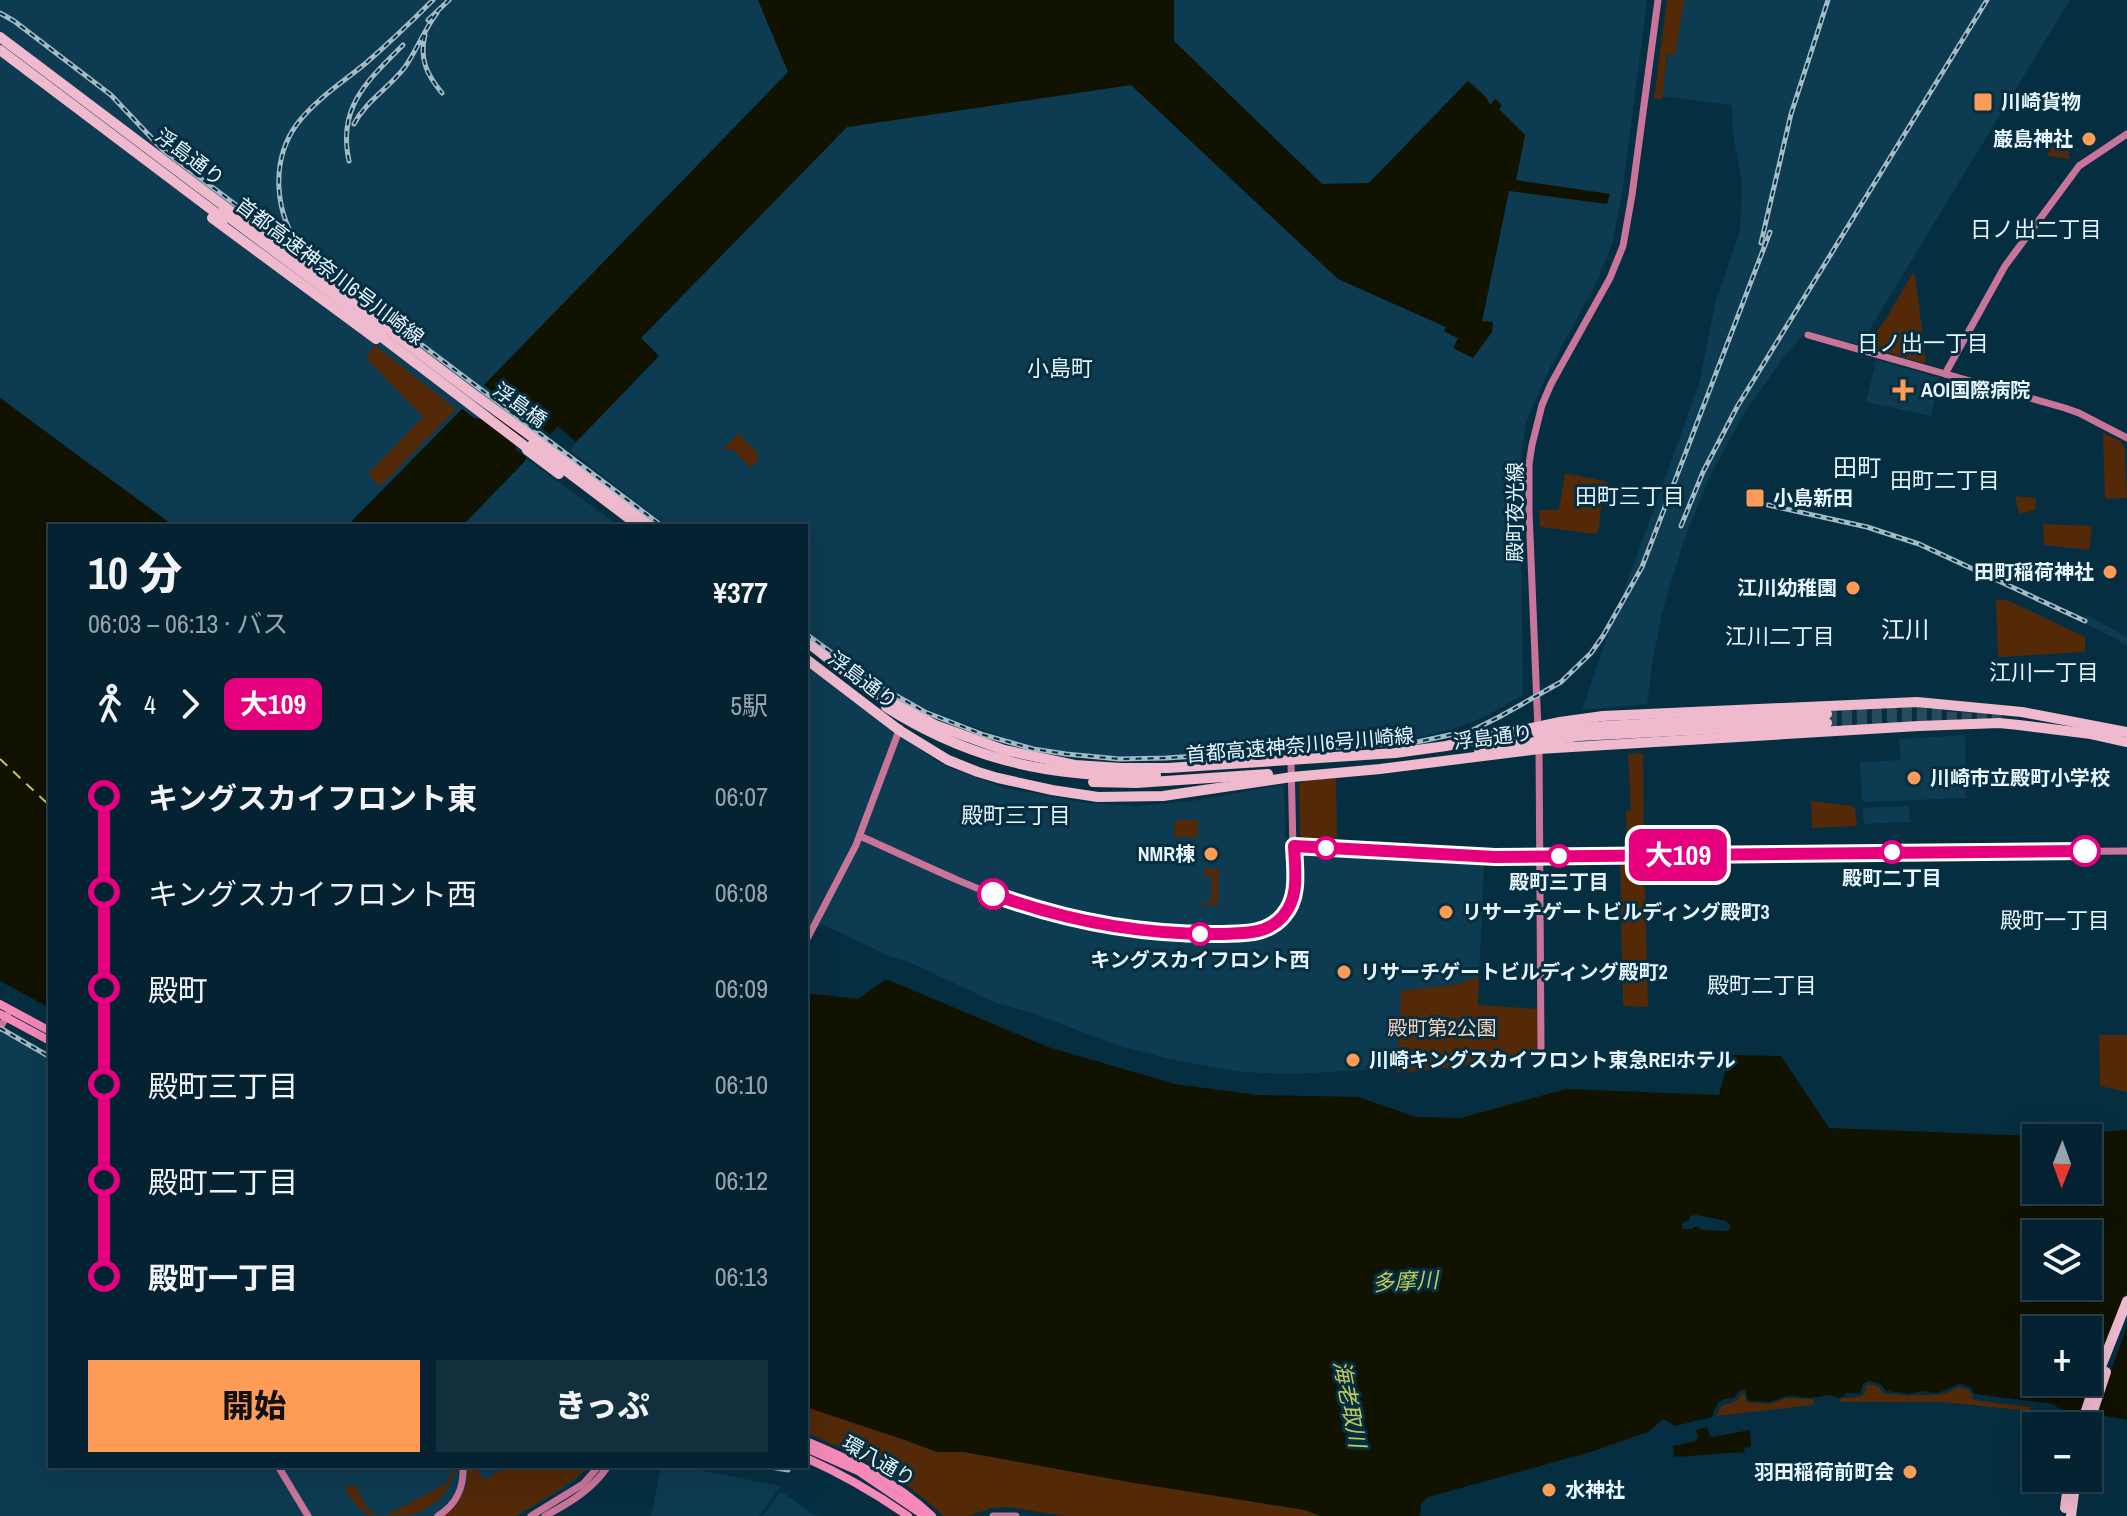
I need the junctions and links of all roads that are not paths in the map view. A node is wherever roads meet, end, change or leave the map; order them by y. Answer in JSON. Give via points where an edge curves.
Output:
{"nodes":[{"id":1,"x":1658,"y":0,"type":"edge"},
{"id":2,"x":0,"y":37,"type":"edge"},
{"id":3,"x":0,"y":47,"type":"edge"},
{"id":4,"x":0,"y":57,"type":"edge"},
{"id":5,"x":2127,"y":134,"type":"edge"},
{"id":6,"x":1808,"y":335,"type":"dead end"},
{"id":7,"x":1945,"y":374,"type":"junction"},
{"id":8,"x":472,"y":393,"type":"joint"},
{"id":9,"x":464,"y":402,"type":"joint"},
{"id":10,"x":2127,"y":438,"type":"edge"},
{"id":11,"x":627,"y":524,"type":"edge"},
{"id":12,"x":627,"y":524,"type":"edge"},
{"id":13,"x":638,"y":524,"type":"edge"},
{"id":14,"x":651,"y":524,"type":"edge"},
{"id":15,"x":808,"y":642,"type":"edge"},
{"id":16,"x":808,"y":643,"type":"edge"},
{"id":17,"x":808,"y":650,"type":"edge"},
{"id":18,"x":808,"y":659,"type":"edge"},
{"id":19,"x":808,"y":660,"type":"edge"},
{"id":20,"x":808,"y":660,"type":"edge"},
{"id":21,"x":907,"y":711,"type":"junction"},
{"id":22,"x":1538,"y":727,"type":"junction"},
{"id":23,"x":899,"y":730,"type":"junction"},
{"id":24,"x":2127,"y":732,"type":"edge"},
{"id":25,"x":2127,"y":742,"type":"edge"},
{"id":26,"x":1539,"y":749,"type":"junction"},
{"id":27,"x":1291,"y":760,"type":"junction"},
{"id":28,"x":1075,"y":765,"type":"junction"},
{"id":29,"x":1292,"y":777,"type":"junction"},
{"id":30,"x":1199,"y":791,"type":"junction"},
{"id":31,"x":860,"y":836,"type":"junction"},
{"id":32,"x":1294,"y":846,"type":"junction"},
{"id":33,"x":2127,"y":851,"type":"edge"},
{"id":34,"x":1540,"y":856,"type":"junction"},
{"id":35,"x":808,"y":937,"type":"edge"},
{"id":36,"x":0,"y":1004,"type":"edge"},
{"id":37,"x":5,"y":1014,"type":"edge"},
{"id":38,"x":0,"y":1028,"type":"edge"},
{"id":39,"x":48,"y":1030,"type":"edge"},
{"id":40,"x":48,"y":1040,"type":"edge"},
{"id":41,"x":1541,"y":1048,"type":"dead end"},
{"id":42,"x":2127,"y":1301,"type":"edge"},
{"id":43,"x":2127,"y":1318,"type":"edge"},
{"id":44,"x":2086,"y":1412,"type":"edge"},
{"id":45,"x":2093,"y":1412,"type":"edge"},
{"id":46,"x":808,"y":1442,"type":"edge"},
{"id":47,"x":808,"y":1449,"type":"edge"},
{"id":48,"x":808,"y":1449,"type":"edge"},
{"id":49,"x":808,"y":1459,"type":"edge"},
{"id":50,"x":279,"y":1468,"type":"edge"},
{"id":51,"x":463,"y":1468,"type":"edge"},
{"id":52,"x":597,"y":1468,"type":"edge"},
{"id":53,"x":606,"y":1468,"type":"edge"},
{"id":54,"x":2070,"y":1493,"type":"joint"},
{"id":55,"x":878,"y":1495,"type":"junction"},
{"id":56,"x":308,"y":1516,"type":"edge"},
{"id":57,"x":438,"y":1516,"type":"edge"},
{"id":58,"x":531,"y":1516,"type":"edge"},
{"id":59,"x":545,"y":1516,"type":"edge"},
{"id":60,"x":908,"y":1516,"type":"edge"},
{"id":61,"x":924,"y":1516,"type":"edge"},
{"id":62,"x":932,"y":1516,"type":"edge"},
{"id":63,"x":993,"y":1516,"type":"edge"},
{"id":64,"x":1016,"y":1516,"type":"edge"},
{"id":65,"x":2064,"y":1516,"type":"edge"},
{"id":66,"x":2071,"y":1516,"type":"edge"}],
"edges":[{"from":1,"to":22,"type":"street","name":"殿町夜光線","via":[[1623,246],[1551,384],[1531,453]]},
{"from":2,"to":8,"type":"highway","name":"浮島通り"},
{"from":3,"to":11,"type":"highway","name":"首都高速神奈川6号川崎線"},
{"from":3,"to":13,"type":"highway","name":"首都高速神奈川6号川崎線"},
{"from":4,"to":9,"type":"highway","name":"浮島通り"},
{"from":5,"to":7,"type":"street","via":[[2079,166],[2005,266]]},
{"from":6,"to":7,"type":"street"},
{"from":7,"to":10,"type":"street","via":[[2079,413]]},
{"from":8,"to":14,"type":"highway","name":"浮島橋"},
{"from":9,"to":12,"type":"highway","name":"浮島橋"},
{"from":15,"to":28,"type":"highway","via":[[895,707],[950,738],[1010,758]]},
{"from":16,"to":21,"type":"highway","name":"浮島通り","via":[[867,689]]},
{"from":17,"to":18,"type":"highway","name":"首都高速神奈川6号川崎線","via":[[932,734],[987,756],[1067,774],[1161,774],[1374,759],[1579,728],[1827,718],[1578,736],[1372,766],[1099,782],[1026,771],[947,746],[894,718]]},
{"from":19,"to":23,"type":"highway","name":"浮島通り"},
{"from":20,"to":30,"type":"highway","via":[[914,737],[979,770],[1083,789]]},
{"from":21,"to":23,"type":"street"},
{"from":21,"to":28,"type":"highway","name":"浮島通り","via":[[982,744]]},
{"from":22,"to":24,"type":"highway","name":"浮島通り","via":[[1603,716],[1917,702],[2022,712]]},
{"from":22,"to":26,"type":"street","name":"殿町夜光線"},
{"from":22,"to":27,"type":"highway","name":"浮島通り","via":[[1424,750]]},
{"from":23,"to":30,"type":"highway","name":"浮島通り","via":[[960,765],[1027,785],[1119,798]]},
{"from":23,"to":31,"type":"street"},
{"from":25,"to":26,"type":"highway","name":"浮島通り","via":[[1999,723]]},
{"from":26,"to":29,"type":"highway","name":"浮島通り"},
{"from":26,"to":34,"type":"street","name":"殿町夜光線"},
{"from":27,"to":28,"type":"highway","name":"浮島通り","via":[[1156,768]]},
{"from":27,"to":29,"type":"street"},
{"from":29,"to":30,"type":"highway","name":"浮島通り"},
{"from":29,"to":32,"type":"street"},
{"from":31,"to":32,"type":"street","via":[[1020,904],[1117,927],[1200,934],[1252,933],[1279,920],[1294,894]]},
{"from":31,"to":35,"type":"street"},
{"from":32,"to":34,"type":"street"},
{"from":33,"to":34,"type":"street"},
{"from":34,"to":41,"type":"street","name":"殿町夜光線"},
{"from":36,"to":37,"type":"main road"},
{"from":37,"to":38,"type":"street"},
{"from":37,"to":39,"type":"main road"},
{"from":37,"to":40,"type":"main road"},
{"from":42,"to":44,"type":"highway"},
{"from":43,"to":45,"type":"highway"},
{"from":46,"to":62,"type":"main road","name":"環八通り","via":[[877,1474]]},
{"from":47,"to":55,"type":"main road"},
{"from":48,"to":61,"type":"main road","via":[[858,1471]]},
{"from":49,"to":55,"type":"main road","name":"環八通り"},
{"from":50,"to":56,"type":"street"},
{"from":51,"to":57,"type":"street","via":[[459,1494]]},
{"from":52,"to":58,"type":"street","via":[[583,1484]]},
{"from":53,"to":59,"type":"street","via":[[578,1497]]},
{"from":54,"to":65,"type":"highway"},
{"from":54,"to":66,"type":"highway"},
{"from":55,"to":60,"type":"main road","name":"環八通り"},
{"from":63,"to":64,"type":"street"}]}
